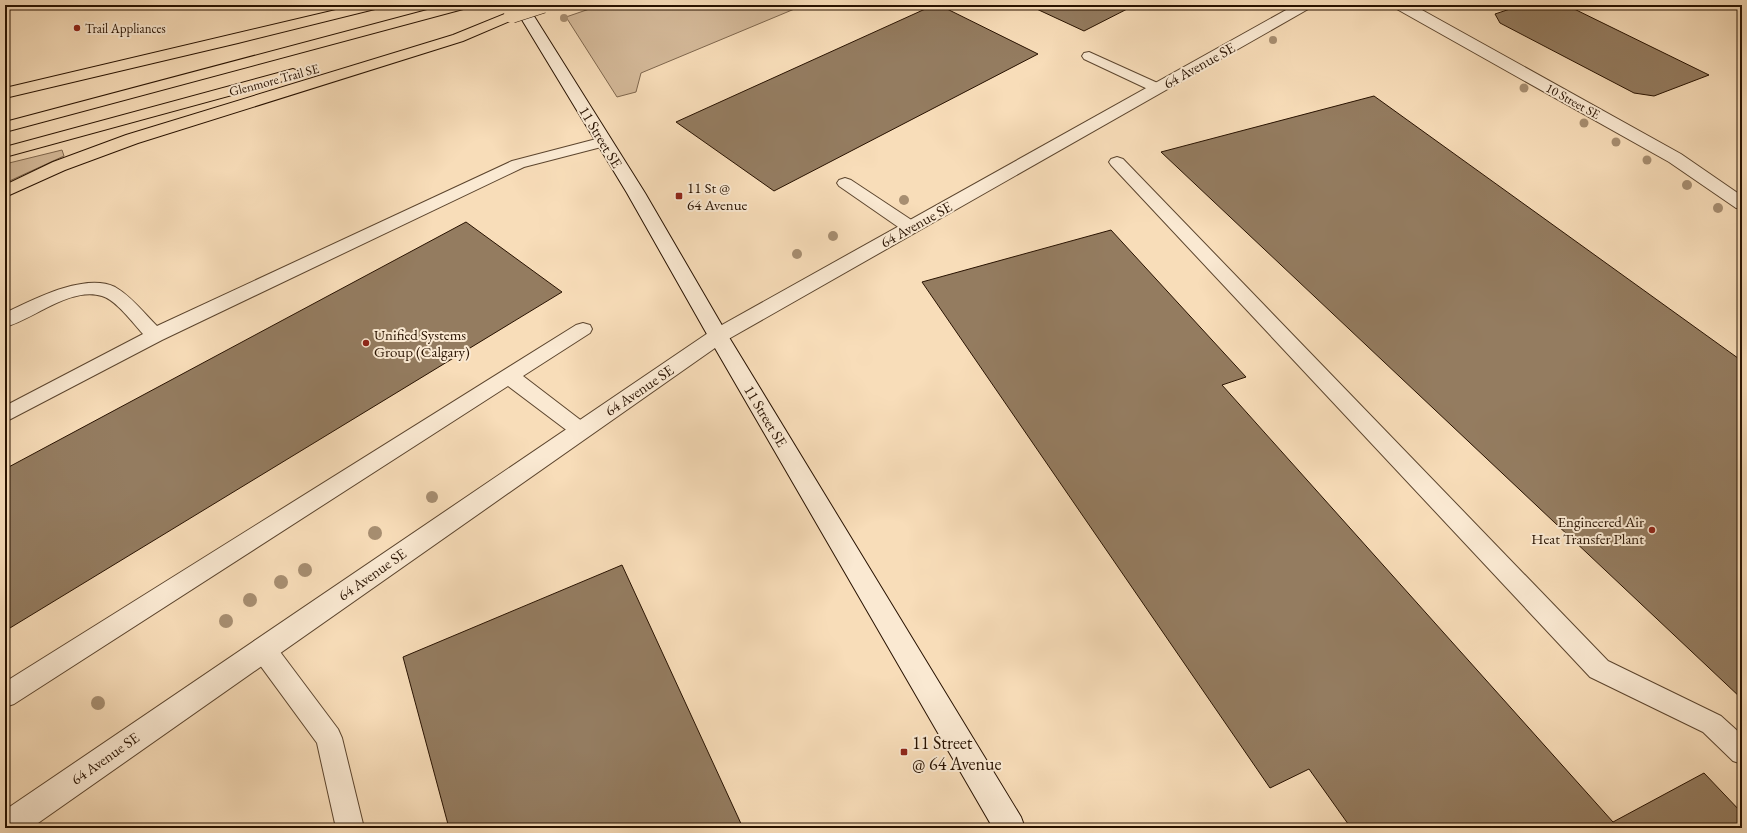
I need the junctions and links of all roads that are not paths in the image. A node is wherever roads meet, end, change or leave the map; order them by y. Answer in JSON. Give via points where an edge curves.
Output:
{"nodes":[{"id":1,"x":374,"y":5,"type":"edge"},
{"id":2,"x":462,"y":5,"type":"edge"},
{"id":3,"x":543,"y":5,"type":"edge"},
{"id":4,"x":1305,"y":5,"type":"edge"},
{"id":5,"x":1400,"y":5,"type":"edge"},
{"id":6,"x":516,"y":10,"type":"edge"},
{"id":7,"x":455,"y":34,"type":"junction"},
{"id":8,"x":238,"y":39,"type":"junction"},
{"id":9,"x":1089,"y":56,"type":"dead end"},
{"id":10,"x":5,"y":86,"type":"edge"},
{"id":11,"x":1157,"y":88,"type":"junction"},
{"id":12,"x":5,"y":93,"type":"edge"},
{"id":13,"x":5,"y":127,"type":"edge"},
{"id":14,"x":604,"y":142,"type":"junction"},
{"id":15,"x":5,"y":152,"type":"edge"},
{"id":16,"x":1117,"y":162,"type":"dead end"},
{"id":17,"x":845,"y":183,"type":"dead end"},
{"id":18,"x":5,"y":192,"type":"edge"},
{"id":19,"x":1742,"y":204,"type":"edge"},
{"id":20,"x":910,"y":227,"type":"junction"},
{"id":21,"x":5,"y":321,"type":"edge"},
{"id":22,"x":583,"y":329,"type":"dead end"},
{"id":23,"x":155,"y":335,"type":"junction"},
{"id":24,"x":718,"y":336,"type":"junction"},
{"id":25,"x":509,"y":376,"type":"junction"},
{"id":26,"x":5,"y":416,"type":"edge"},
{"id":27,"x":580,"y":430,"type":"junction"},
{"id":28,"x":263,"y":649,"type":"junction"},
{"id":29,"x":5,"y":696,"type":"edge"},
{"id":30,"x":1742,"y":752,"type":"edge"},
{"id":31,"x":5,"y":828,"type":"edge"},
{"id":32,"x":350,"y":828,"type":"edge"},
{"id":33,"x":1010,"y":828,"type":"edge"}],
"edges":[{"from":1,"to":8,"type":"highway"},
{"from":2,"to":13,"type":"highway","name":"Glenmore Trail SE"},
{"from":3,"to":6,"type":"highway","bridge":true},
{"from":4,"to":11,"type":"street","name":"64 Avenue SE"},
{"from":5,"to":19,"type":"street","name":"10 Street SE","via":[[1675,158]]},
{"from":6,"to":7,"type":"highway"},
{"from":6,"to":14,"type":"street","name":"11 Street SE"},
{"from":7,"to":15,"type":"highway","name":"Glenmore Trail SE"},
{"from":7,"to":18,"type":"highway","via":[[132,139],[59,166]]},
{"from":8,"to":10,"type":"highway"},
{"from":8,"to":12,"type":"highway"},
{"from":9,"to":11,"type":"lane"},
{"from":11,"to":20,"type":"street","name":"64 Avenue SE"},
{"from":14,"to":23,"type":"lane","via":[[518,164]]},
{"from":14,"to":24,"type":"street","name":"11 Street SE"},
{"from":16,"to":30,"type":"lane","via":[[1599,669],[1712,724]]},
{"from":17,"to":20,"type":"lane"},
{"from":20,"to":24,"type":"street","name":"64 Avenue SE"},
{"from":21,"to":23,"type":"lane","via":[[45,301],[84,288],[108,291],[123,302]]},
{"from":22,"to":25,"type":"lane"},
{"from":23,"to":26,"type":"lane"},
{"from":24,"to":27,"type":"street","name":"64 Avenue SE"},
{"from":24,"to":33,"type":"street","name":"11 Street SE"},
{"from":25,"to":27,"type":"lane"},
{"from":25,"to":29,"type":"lane"},
{"from":27,"to":28,"type":"street","name":"64 Avenue SE"},
{"from":28,"to":31,"type":"street","name":"64 Avenue SE"},
{"from":28,"to":32,"type":"lane","via":[[329,738]]}]}
